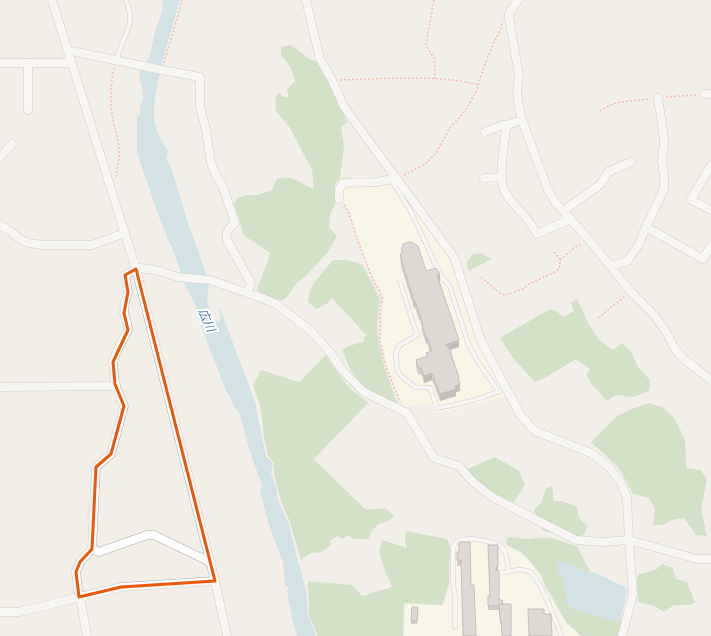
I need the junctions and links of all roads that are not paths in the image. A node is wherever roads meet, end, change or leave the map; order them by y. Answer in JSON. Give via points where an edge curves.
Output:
{"nodes":[{"id":1,"x":52,"y":0,"type":"edge"},
{"id":2,"x":126,"y":0,"type":"edge"},
{"id":3,"x":306,"y":0,"type":"edge"},
{"id":4,"x":518,"y":0,"type":"edge"},
{"id":5,"x":501,"y":29,"type":"road end"},
{"id":6,"x":510,"y":29,"type":"junction"},
{"id":7,"x":67,"y":50,"type":"junction"},
{"id":8,"x":116,"y":60,"type":"junction"},
{"id":9,"x":28,"y":63,"type":"junction"},
{"id":10,"x":71,"y":63,"type":"junction"},
{"id":11,"x":0,"y":64,"type":"edge"},
{"id":12,"x":658,"y":98,"type":"dead end"},
{"id":13,"x":28,"y":110,"type":"dead end"},
{"id":14,"x":522,"y":120,"type":"junction"},
{"id":15,"x":507,"y":125,"type":"junction"},
{"id":16,"x":485,"y":132,"type":"dead end"},
{"id":17,"x":12,"y":144,"type":"dead end"},
{"id":18,"x":0,"y":157,"type":"edge"},
{"id":19,"x":631,"y":162,"type":"dead end"},
{"id":20,"x":711,"y":165,"type":"edge"},
{"id":21,"x":502,"y":177,"type":"junction"},
{"id":22,"x":484,"y":178,"type":"dead end"},
{"id":23,"x":394,"y":179,"type":"junction"},
{"id":24,"x":339,"y":199,"type":"road end"},
{"id":25,"x":711,"y":210,"type":"edge"},
{"id":26,"x":563,"y":211,"type":"junction"},
{"id":27,"x":570,"y":219,"type":"junction"},
{"id":28,"x":0,"y":225,"type":"edge"},
{"id":29,"x":646,"y":227,"type":"junction"},
{"id":30,"x":124,"y":233,"type":"junction"},
{"id":31,"x":710,"y":248,"type":"edge"},
{"id":32,"x":610,"y":266,"type":"junction"},
{"id":33,"x":136,"y":269,"type":"junction"},
{"id":34,"x":400,"y":282,"type":"dead end"},
{"id":35,"x":247,"y":293,"type":"junction"},
{"id":36,"x":711,"y":380,"type":"edge"},
{"id":37,"x":116,"y":386,"type":"junction"},
{"id":38,"x":0,"y":387,"type":"edge"},
{"id":39,"x":502,"y":390,"type":"junction"},
{"id":40,"x":629,"y":540,"type":"junction"},
{"id":41,"x":92,"y":549,"type":"junction"},
{"id":42,"x":711,"y":559,"type":"edge"},
{"id":43,"x":210,"y":562,"type":"junction"},
{"id":44,"x":508,"y":572,"type":"junction"},
{"id":45,"x":499,"y":573,"type":"edge"},
{"id":46,"x":215,"y":581,"type":"junction"},
{"id":47,"x":79,"y":597,"type":"junction"},
{"id":48,"x":0,"y":612,"type":"edge"},
{"id":49,"x":455,"y":627,"type":"dead end"},
{"id":50,"x":87,"y":636,"type":"edge"},
{"id":51,"x":227,"y":636,"type":"edge"},
{"id":52,"x":561,"y":636,"type":"edge"},
{"id":53,"x":622,"y":636,"type":"edge"}],
"edges":[{"from":1,"to":7,"type":"street"},
{"from":2,"to":8,"type":"lane","via":[[131,16],[130,23]]},
{"from":3,"to":23,"type":"street","via":[[320,59],[344,107]]},
{"from":4,"to":6,"type":"street","via":[[509,13]]},
{"from":5,"to":6,"type":"street"},
{"from":6,"to":14,"type":"street","via":[[519,76],[517,92]]},
{"from":7,"to":8,"type":"street"},
{"from":7,"to":10,"type":"street"},
{"from":8,"to":35,"type":"street","via":[[200,77],[200,107],[211,164],[223,187],[235,224],[228,230],[227,240],[251,283]]},
{"from":9,"to":10,"type":"street"},
{"from":9,"to":11,"type":"street"},
{"from":9,"to":13,"type":"street"},
{"from":10,"to":30,"type":"street"},
{"from":12,"to":29,"type":"street","via":[[664,144],[662,153],[665,183]]},
{"from":14,"to":15,"type":"street"},
{"from":14,"to":26,"type":"street","via":[[548,190]]},
{"from":15,"to":16,"type":"street"},
{"from":15,"to":21,"type":"street"},
{"from":17,"to":18,"type":"street"},
{"from":19,"to":26,"type":"street","via":[[608,172],[601,184]]},
{"from":20,"to":25,"type":"street","via":[[691,200]]},
{"from":21,"to":22,"type":"street"},
{"from":21,"to":27,"type":"street","via":[[505,191],[537,234]]},
{"from":23,"to":24,"type":"street","via":[[343,183],[339,190]]},
{"from":23,"to":39,"type":"lane","via":[[441,276],[450,287],[468,343],[476,359]]},
{"from":23,"to":39,"type":"street","via":[[454,257],[481,341]]},
{"from":26,"to":27,"type":"street"},
{"from":27,"to":32,"type":"street"},
{"from":28,"to":30,"type":"street","via":[[28,243],[42,245],[92,246]]},
{"from":29,"to":31,"type":"street","via":[[702,259]]},
{"from":29,"to":32,"type":"street","via":[[638,246],[626,262]]},
{"from":30,"to":33,"type":"street"},
{"from":32,"to":36,"type":"street","via":[[654,315],[679,354]]},
{"from":33,"to":35,"type":"street","via":[[210,280]]},
{"from":33,"to":37,"type":"street","via":[[125,275],[128,292],[124,301],[124,313],[128,330],[113,362]]},
{"from":33,"to":43,"type":"street"},
{"from":34,"to":39,"type":"lane","via":[[417,334],[399,346],[396,353],[397,369],[401,376],[415,387],[430,388],[437,408],[456,405]]},
{"from":35,"to":40,"type":"street","via":[[276,304],[311,331],[343,371],[364,392],[408,413],[434,458],[459,466],[472,481],[492,497],[576,540]]},
{"from":37,"to":38,"type":"street"},
{"from":37,"to":41,"type":"street","via":[[124,406],[111,454],[96,467]]},
{"from":39,"to":40,"type":"street","via":[[535,431],[591,453],[609,467],[620,481],[627,498]]},
{"from":40,"to":42,"type":"street","via":[[697,559]]},
{"from":40,"to":53,"type":"street","via":[[633,594]]},
{"from":41,"to":43,"type":"street","via":[[99,552],[147,535],[154,535]]},
{"from":41,"to":47,"type":"street","via":[[80,562],[76,572]]},
{"from":43,"to":46,"type":"street"},
{"from":44,"to":45,"type":"lane"},
{"from":44,"to":49,"type":"lane","via":[[504,550],[500,546],[468,539],[458,541],[454,545]]},
{"from":44,"to":52,"type":"lane","via":[[522,569],[530,572],[537,580],[553,612]]},
{"from":46,"to":47,"type":"street","via":[[121,587]]},
{"from":46,"to":51,"type":"street"},
{"from":47,"to":48,"type":"street","via":[[19,612]]},
{"from":47,"to":50,"type":"street"}]}
